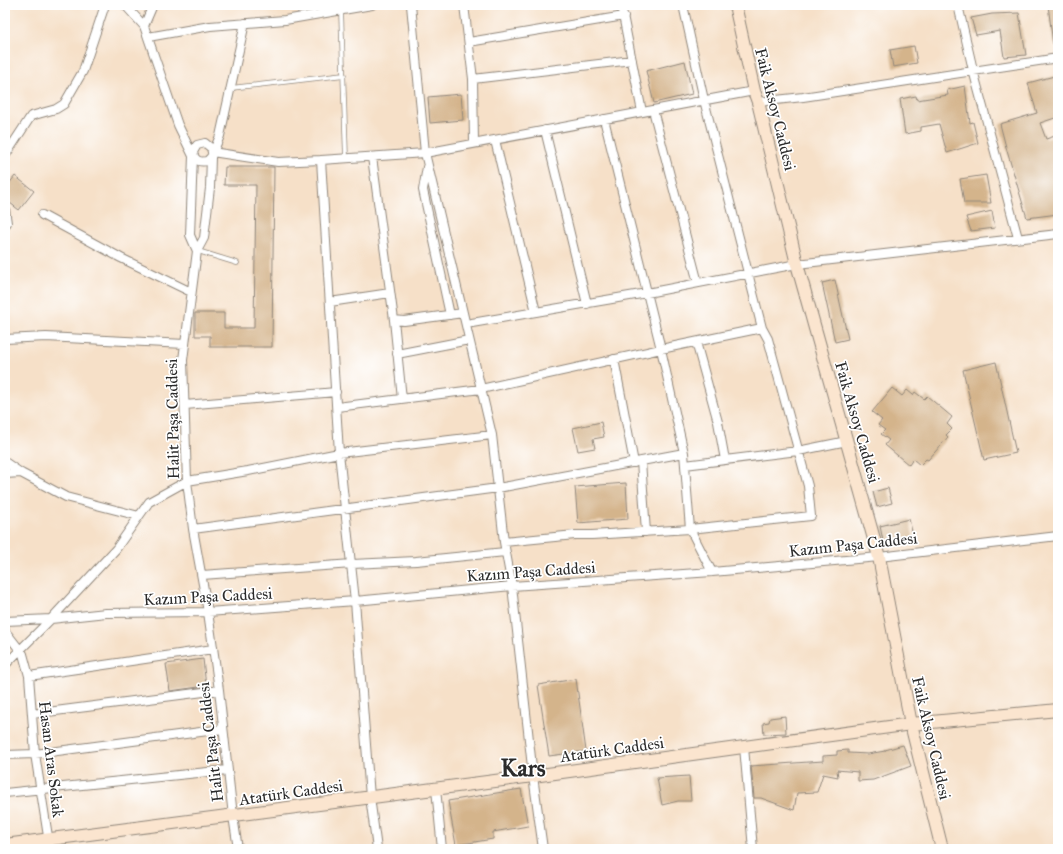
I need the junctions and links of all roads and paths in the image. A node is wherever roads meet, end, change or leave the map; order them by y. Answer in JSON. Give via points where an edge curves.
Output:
{"nodes":[{"id":1,"x":105,"y":5,"type":"edge"},
{"id":2,"x":125,"y":5,"type":"edge"},
{"id":3,"x":152,"y":5,"type":"edge"},
{"id":4,"x":372,"y":5,"type":"edge"},
{"id":5,"x":411,"y":5,"type":"edge"},
{"id":6,"x":464,"y":5,"type":"edge"},
{"id":7,"x":621,"y":5,"type":"edge"},
{"id":8,"x":683,"y":5,"type":"edge"},
{"id":9,"x":735,"y":5,"type":"edge"},
{"id":10,"x":958,"y":5,"type":"edge"},
{"id":11,"x":342,"y":10,"type":"junction"},
{"id":12,"x":624,"y":16,"type":"junction"},
{"id":13,"x":245,"y":23,"type":"junction"},
{"id":14,"x":144,"y":26,"type":"junction"},
{"id":15,"x":148,"y":37,"type":"junction"},
{"id":16,"x":469,"y":42,"type":"junction"},
{"id":17,"x":1058,"y":58,"type":"edge"},
{"id":18,"x":632,"y":60,"type":"junction"},
{"id":19,"x":973,"y":70,"type":"junction"},
{"id":20,"x":344,"y":75,"type":"junction"},
{"id":21,"x":473,"y":79,"type":"junction"},
{"id":22,"x":230,"y":88,"type":"junction"},
{"id":23,"x":756,"y":96,"type":"junction"},
{"id":24,"x":704,"y":100,"type":"junction"},
{"id":25,"x":653,"y":110,"type":"junction"},
{"id":26,"x":642,"y":112,"type":"junction"},
{"id":27,"x":604,"y":119,"type":"junction"},
{"id":28,"x":545,"y":130,"type":"junction"},
{"id":29,"x":495,"y":140,"type":"junction"},
{"id":30,"x":474,"y":144,"type":"junction"},
{"id":31,"x":425,"y":153,"type":"junction"},
{"id":32,"x":212,"y":155,"type":"junction"},
{"id":33,"x":5,"y":156,"type":"edge"},
{"id":34,"x":194,"y":156,"type":"junction"},
{"id":35,"x":372,"y":157,"type":"junction"},
{"id":36,"x":346,"y":159,"type":"junction"},
{"id":37,"x":320,"y":160,"type":"junction"},
{"id":38,"x":428,"y":163,"type":"junction"},
{"id":39,"x":5,"y":209,"type":"edge"},
{"id":40,"x":42,"y":215,"type":"dead end"},
{"id":41,"x":5,"y":225,"type":"edge"},
{"id":42,"x":1058,"y":234,"type":"edge"},
{"id":43,"x":1018,"y":238,"type":"junction"},
{"id":44,"x":197,"y":250,"type":"junction"},
{"id":45,"x":237,"y":263,"type":"dead end"},
{"id":46,"x":797,"y":264,"type":"junction"},
{"id":47,"x":748,"y":273,"type":"junction"},
{"id":48,"x":698,"y":283,"type":"junction"},
{"id":49,"x":191,"y":292,"type":"junction"},
{"id":50,"x":390,"y":293,"type":"junction"},
{"id":51,"x":647,"y":293,"type":"junction"},
{"id":52,"x":330,"y":302,"type":"junction"},
{"id":53,"x":587,"y":304,"type":"junction"},
{"id":54,"x":536,"y":312,"type":"junction"},
{"id":55,"x":463,"y":313,"type":"junction"},
{"id":56,"x":450,"y":315,"type":"junction"},
{"id":57,"x":394,"y":320,"type":"junction"},
{"id":58,"x":466,"y":324,"type":"junction"},
{"id":59,"x":762,"y":328,"type":"junction"},
{"id":60,"x":5,"y":339,"type":"edge"},
{"id":61,"x":469,"y":340,"type":"junction"},
{"id":62,"x":696,"y":342,"type":"junction"},
{"id":63,"x":185,"y":344,"type":"junction"},
{"id":64,"x":661,"y":349,"type":"junction"},
{"id":65,"x":397,"y":354,"type":"junction"},
{"id":66,"x":614,"y":359,"type":"junction"},
{"id":67,"x":481,"y":389,"type":"junction"},
{"id":68,"x":336,"y":392,"type":"junction"},
{"id":69,"x":402,"y":399,"type":"junction"},
{"id":70,"x":185,"y":405,"type":"junction"},
{"id":71,"x":337,"y":407,"type":"junction"},
{"id":72,"x":492,"y":435,"type":"junction"},
{"id":73,"x":847,"y":441,"type":"junction"},
{"id":74,"x":798,"y":451,"type":"junction"},
{"id":75,"x":339,"y":453,"type":"junction"},
{"id":76,"x":684,"y":453,"type":"junction"},
{"id":77,"x":725,"y":460,"type":"junction"},
{"id":78,"x":5,"y":462,"type":"edge"},
{"id":79,"x":637,"y":462,"type":"junction"},
{"id":80,"x":685,"y":465,"type":"junction"},
{"id":81,"x":21,"y":473,"type":"junction"},
{"id":82,"x":5,"y":474,"type":"edge"},
{"id":83,"x":187,"y":481,"type":"junction"},
{"id":84,"x":498,"y":488,"type":"junction"},
{"id":85,"x":346,"y":509,"type":"junction"},
{"id":86,"x":139,"y":516,"type":"junction"},
{"id":87,"x":194,"y":529,"type":"junction"},
{"id":88,"x":690,"y":529,"type":"junction"},
{"id":89,"x":646,"y":532,"type":"junction"},
{"id":90,"x":1058,"y":536,"type":"edge"},
{"id":91,"x":504,"y":542,"type":"junction"},
{"id":92,"x":505,"y":552,"type":"junction"},
{"id":93,"x":879,"y":556,"type":"junction"},
{"id":94,"x":352,"y":564,"type":"junction"},
{"id":95,"x":712,"y":572,"type":"junction"},
{"id":96,"x":202,"y":576,"type":"junction"},
{"id":97,"x":512,"y":586,"type":"junction"},
{"id":98,"x":355,"y":601,"type":"junction"},
{"id":99,"x":208,"y":612,"type":"junction"},
{"id":100,"x":51,"y":619,"type":"junction"},
{"id":101,"x":5,"y":621,"type":"edge"},
{"id":102,"x":5,"y":631,"type":"edge"},
{"id":103,"x":213,"y":649,"type":"junction"},
{"id":104,"x":20,"y":650,"type":"junction"},
{"id":105,"x":5,"y":665,"type":"edge"},
{"id":106,"x":29,"y":676,"type":"junction"},
{"id":107,"x":218,"y":690,"type":"junction"},
{"id":108,"x":1058,"y":710,"type":"edge"},
{"id":109,"x":32,"y":714,"type":"junction"},
{"id":110,"x":911,"y":724,"type":"junction"},
{"id":111,"x":223,"y":729,"type":"junction"},
{"id":112,"x":744,"y":747,"type":"junction"},
{"id":113,"x":35,"y":754,"type":"junction"},
{"id":114,"x":5,"y":755,"type":"edge"},
{"id":115,"x":228,"y":770,"type":"junction"},
{"id":116,"x":534,"y":776,"type":"junction"},
{"id":117,"x":436,"y":789,"type":"junction"},
{"id":118,"x":41,"y":791,"type":"junction"},
{"id":119,"x":5,"y":794,"type":"edge"},
{"id":120,"x":370,"y":798,"type":"junction"},
{"id":121,"x":232,"y":816,"type":"junction"},
{"id":122,"x":49,"y":844,"type":"edge"},
{"id":123,"x":5,"y":846,"type":"edge"},
{"id":124,"x":238,"y":849,"type":"edge"},
{"id":125,"x":377,"y":849,"type":"edge"},
{"id":126,"x":442,"y":849,"type":"edge"},
{"id":127,"x":543,"y":849,"type":"edge"},
{"id":128,"x":753,"y":849,"type":"edge"},
{"id":129,"x":942,"y":849,"type":"edge"}],
"edges":[{"from":1,"to":33,"type":"street","via":[[83,70],[64,104],[56,110],[32,116]]},
{"from":2,"to":14,"type":"street"},
{"from":3,"to":14,"type":"street"},
{"from":4,"to":11,"type":"street"},
{"from":5,"to":31,"type":"street"},
{"from":6,"to":16,"type":"street"},
{"from":7,"to":12,"type":"street"},
{"from":8,"to":24,"type":"street"},
{"from":9,"to":23,"type":"street","name":"Faik Aksoy Caddesi"},
{"from":10,"to":19,"type":"street"},
{"from":11,"to":13,"type":"street","via":[[285,20]]},
{"from":11,"to":20,"type":"lane"},
{"from":12,"to":16,"type":"street"},
{"from":12,"to":18,"type":"street"},
{"from":13,"to":15,"type":"street","via":[[210,26]]},
{"from":13,"to":22,"type":"street"},
{"from":14,"to":15,"type":"street"},
{"from":15,"to":34,"type":"street","via":[[178,125]]},
{"from":16,"to":21,"type":"street"},
{"from":17,"to":19,"type":"street"},
{"from":18,"to":21,"type":"street"},
{"from":18,"to":26,"type":"street"},
{"from":19,"to":23,"type":"street","via":[[803,97]]},
{"from":19,"to":43,"type":"street"},
{"from":20,"to":22,"type":"lane"},
{"from":20,"to":36,"type":"lane"},
{"from":21,"to":30,"type":"street"},
{"from":22,"to":32,"type":"street","via":[[220,136]]},
{"from":23,"to":24,"type":"street"},
{"from":23,"to":46,"type":"street","name":"Faik Aksoy Caddesi"},
{"from":24,"to":25,"type":"street"},
{"from":24,"to":47,"type":"street"},
{"from":25,"to":26,"type":"street"},
{"from":25,"to":48,"type":"street"},
{"from":26,"to":27,"type":"street"},
{"from":27,"to":28,"type":"street"},
{"from":27,"to":51,"type":"street"},
{"from":28,"to":29,"type":"street"},
{"from":28,"to":53,"type":"street"},
{"from":29,"to":30,"type":"street"},
{"from":29,"to":54,"type":"street"},
{"from":30,"to":31,"type":"street"},
{"from":31,"to":35,"type":"street"},
{"from":31,"to":38,"type":"street"},
{"from":32,"to":34,"type":"street","via":[[203,162]]},
{"from":32,"to":34,"type":"street","via":[[208,145],[201,143],[194,148]]},
{"from":32,"to":37,"type":"street","via":[[278,162]]},
{"from":32,"to":44,"type":"street","via":[[204,238]]},
{"from":34,"to":44,"type":"street","name":"Halit Paşa Caddesi","via":[[190,235]]},
{"from":35,"to":36,"type":"street"},
{"from":35,"to":50,"type":"street"},
{"from":36,"to":37,"type":"street"},
{"from":37,"to":52,"type":"street"},
{"from":38,"to":55,"type":"street"},
{"from":38,"to":56,"type":"street","via":[[423,190]]},
{"from":39,"to":41,"type":"street"},
{"from":40,"to":49,"type":"street","via":[[120,258]]},
{"from":42,"to":43,"type":"street"},
{"from":43,"to":46,"type":"street"},
{"from":44,"to":45,"type":"lane"},
{"from":44,"to":49,"type":"street","name":"Halit Paşa Caddesi"},
{"from":46,"to":47,"type":"street"},
{"from":46,"to":73,"type":"street","name":"Faik Aksoy Caddesi"},
{"from":47,"to":48,"type":"street"},
{"from":47,"to":59,"type":"street"},
{"from":48,"to":51,"type":"street"},
{"from":49,"to":63,"type":"street","name":"Halit Paşa Caddesi"},
{"from":50,"to":52,"type":"street"},
{"from":50,"to":57,"type":"street"},
{"from":51,"to":53,"type":"street"},
{"from":51,"to":64,"type":"street"},
{"from":52,"to":68,"type":"street"},
{"from":53,"to":54,"type":"street"},
{"from":54,"to":58,"type":"street"},
{"from":55,"to":56,"type":"street"},
{"from":55,"to":58,"type":"street"},
{"from":56,"to":57,"type":"street"},
{"from":57,"to":65,"type":"street"},
{"from":58,"to":61,"type":"street"},
{"from":59,"to":62,"type":"street"},
{"from":59,"to":74,"type":"street","via":[[768,339]]},
{"from":60,"to":63,"type":"street","via":[[46,337]]},
{"from":61,"to":65,"type":"street"},
{"from":61,"to":67,"type":"street"},
{"from":62,"to":64,"type":"street"},
{"from":62,"to":77,"type":"street","via":[[718,422]]},
{"from":63,"to":70,"type":"street","name":"Halit Paşa Caddesi"},
{"from":64,"to":66,"type":"street"},
{"from":64,"to":76,"type":"street"},
{"from":65,"to":69,"type":"street"},
{"from":66,"to":67,"type":"street"},
{"from":66,"to":79,"type":"street"},
{"from":67,"to":69,"type":"street"},
{"from":67,"to":72,"type":"street"},
{"from":68,"to":70,"type":"street"},
{"from":68,"to":71,"type":"street"},
{"from":69,"to":71,"type":"street"},
{"from":70,"to":83,"type":"street","name":"Halit Paşa Caddesi"},
{"from":71,"to":75,"type":"street"},
{"from":72,"to":75,"type":"street"},
{"from":72,"to":84,"type":"street"},
{"from":73,"to":74,"type":"street"},
{"from":73,"to":93,"type":"street","name":"Faik Aksoy Caddesi"},
{"from":74,"to":77,"type":"street"},
{"from":74,"to":88,"type":"street","via":[[808,486],[811,516]]},
{"from":75,"to":83,"type":"street"},
{"from":75,"to":85,"type":"street"},
{"from":76,"to":79,"type":"street"},
{"from":76,"to":80,"type":"street"},
{"from":77,"to":80,"type":"street"},
{"from":78,"to":81,"type":"street"},
{"from":79,"to":84,"type":"street"},
{"from":79,"to":89,"type":"street"},
{"from":80,"to":88,"type":"street"},
{"from":81,"to":82,"type":"street"},
{"from":81,"to":86,"type":"street","via":[[66,497]]},
{"from":83,"to":86,"type":"street","via":[[148,502]]},
{"from":83,"to":87,"type":"street","name":"Halit Paşa Caddesi"},
{"from":84,"to":85,"type":"street"},
{"from":84,"to":91,"type":"street"},
{"from":85,"to":87,"type":"street"},
{"from":85,"to":94,"type":"street"},
{"from":86,"to":100,"type":"street","via":[[116,549]]},
{"from":87,"to":96,"type":"street","name":"Halit Paşa Caddesi"},
{"from":88,"to":89,"type":"street"},
{"from":88,"to":95,"type":"street"},
{"from":89,"to":91,"type":"street"},
{"from":90,"to":93,"type":"street","name":"Kazım Paşa Caddesi"},
{"from":91,"to":92,"type":"street"},
{"from":92,"to":94,"type":"street","via":[[416,561]]},
{"from":92,"to":97,"type":"street"},
{"from":93,"to":95,"type":"street","name":"Kazım Paşa Caddesi"},
{"from":93,"to":110,"type":"street","name":"Faik Aksoy Caddesi"},
{"from":94,"to":96,"type":"street"},
{"from":94,"to":98,"type":"street"},
{"from":95,"to":97,"type":"street","name":"Kazım Paşa Caddesi"},
{"from":96,"to":99,"type":"street","name":"Halit Paşa Caddesi"},
{"from":97,"to":98,"type":"street","name":"Kazım Paşa Caddesi"},
{"from":97,"to":116,"type":"street"},
{"from":98,"to":99,"type":"street","name":"Kazım Paşa Caddesi"},
{"from":98,"to":120,"type":"street"},
{"from":99,"to":100,"type":"street","name":"Kazım Paşa Caddesi","via":[[106,614]]},
{"from":99,"to":103,"type":"street","name":"Halit Paşa Caddesi"},
{"from":100,"to":101,"type":"street","name":"Kazım Paşa Caddesi"},
{"from":100,"to":104,"type":"street"},
{"from":102,"to":104,"type":"street","name":"Hasan Aras Sokak"},
{"from":103,"to":106,"type":"street"},
{"from":103,"to":107,"type":"street","name":"Halit Paşa Caddesi"},
{"from":104,"to":105,"type":"street"},
{"from":104,"to":106,"type":"street","name":"Hasan Aras Sokak"},
{"from":106,"to":109,"type":"street","name":"Hasan Aras Sokak"},
{"from":107,"to":109,"type":"street"},
{"from":107,"to":111,"type":"street","name":"Halit Paşa Caddesi"},
{"from":108,"to":110,"type":"street","name":"Atatürk Caddesi"},
{"from":109,"to":113,"type":"street","name":"Hasan Aras Sokak"},
{"from":110,"to":112,"type":"street","name":"Atatürk Caddesi"},
{"from":110,"to":129,"type":"street","name":"Faik Aksoy Caddesi"},
{"from":111,"to":113,"type":"street"},
{"from":111,"to":115,"type":"street","name":"Halit Paşa Caddesi"},
{"from":112,"to":116,"type":"street","name":"Atatürk Caddesi"},
{"from":112,"to":128,"type":"street"},
{"from":113,"to":114,"type":"street"},
{"from":113,"to":118,"type":"street","name":"Hasan Aras Sokak"},
{"from":115,"to":118,"type":"street"},
{"from":115,"to":121,"type":"street","name":"Halit Paşa Caddesi"},
{"from":116,"to":117,"type":"street","name":"Atatürk Caddesi"},
{"from":116,"to":127,"type":"street"},
{"from":117,"to":120,"type":"street","name":"Atatürk Caddesi"},
{"from":117,"to":126,"type":"street"},
{"from":118,"to":119,"type":"street"},
{"from":118,"to":122,"type":"street","name":"Hasan Aras Sokak"},
{"from":120,"to":121,"type":"street","name":"Atatürk Caddesi"},
{"from":120,"to":125,"type":"street"},
{"from":121,"to":122,"type":"street","name":"Atatürk Caddesi"},
{"from":121,"to":124,"type":"street","name":"Halit Paşa Caddesi"},
{"from":122,"to":123,"type":"street","name":"Atatürk Caddesi"}]}
